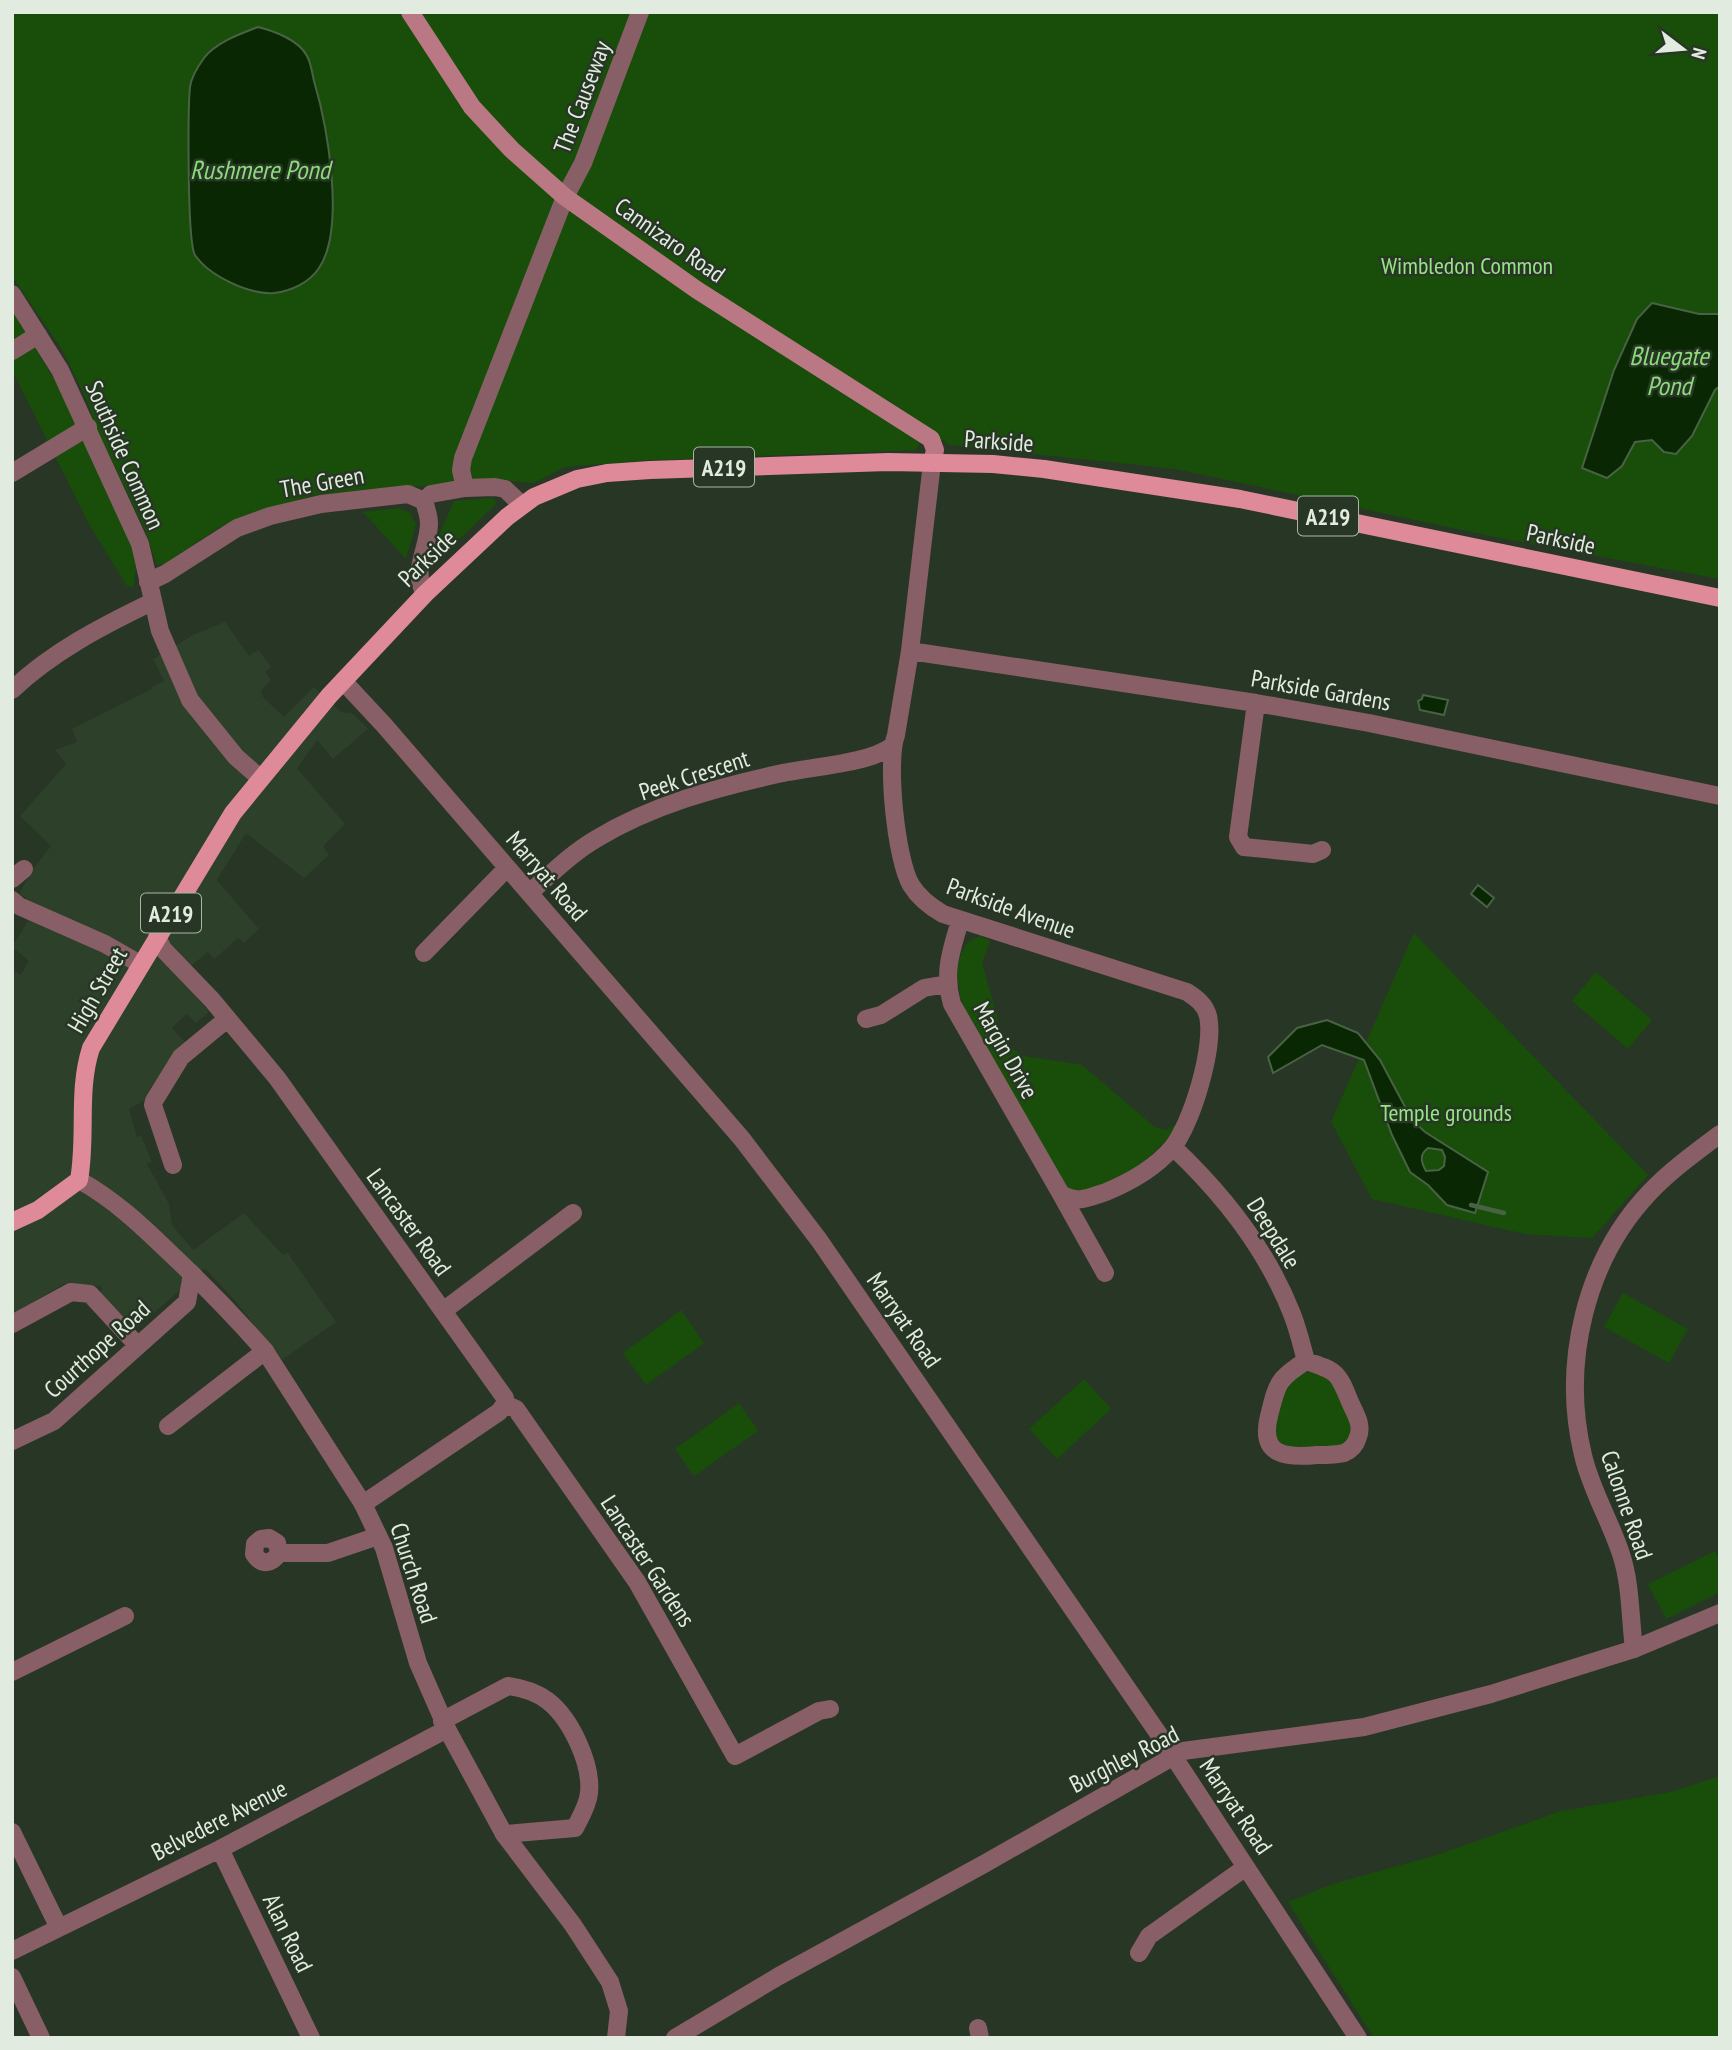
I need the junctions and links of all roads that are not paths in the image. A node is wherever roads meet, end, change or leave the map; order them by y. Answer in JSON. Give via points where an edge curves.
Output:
{"nodes":[{"id":1,"x":410,"y":12,"type":"edge"},
{"id":2,"x":640,"y":12,"type":"edge"},
{"id":3,"x":565,"y":197,"type":"junction"},
{"id":4,"x":12,"y":294,"type":"edge"},
{"id":5,"x":38,"y":335,"type":"junction"},
{"id":6,"x":12,"y":351,"type":"edge"},
{"id":7,"x":88,"y":427,"type":"junction"},
{"id":8,"x":932,"y":463,"type":"junction"},
{"id":9,"x":12,"y":473,"type":"edge"},
{"id":10,"x":465,"y":488,"type":"junction"},
{"id":11,"x":424,"y":501,"type":"junction"},
{"id":12,"x":522,"y":505,"type":"junction"},
{"id":13,"x":148,"y":582,"type":"junction"},
{"id":14,"x":425,"y":594,"type":"junction"},
{"id":15,"x":1720,"y":598,"type":"edge"},
{"id":16,"x":152,"y":602,"type":"junction"},
{"id":17,"x":910,"y":651,"type":"junction"},
{"id":18,"x":343,"y":681,"type":"junction"},
{"id":19,"x":12,"y":690,"type":"edge"},
{"id":20,"x":1256,"y":703,"type":"junction"},
{"id":21,"x":892,"y":747,"type":"junction"},
{"id":22,"x":260,"y":778,"type":"junction"},
{"id":23,"x":1720,"y":796,"type":"edge"},
{"id":24,"x":1322,"y":850,"type":"dead end"},
{"id":25,"x":507,"y":868,"type":"junction"},
{"id":26,"x":530,"y":893,"type":"junction"},
{"id":27,"x":12,"y":900,"type":"edge"},
{"id":28,"x":960,"y":921,"type":"junction"},
{"id":29,"x":157,"y":937,"type":"junction"},
{"id":30,"x":424,"y":953,"type":"dead end"},
{"id":31,"x":140,"y":964,"type":"junction"},
{"id":32,"x":947,"y":984,"type":"junction"},
{"id":33,"x":228,"y":1019,"type":"junction"},
{"id":34,"x":866,"y":1019,"type":"dead end"},
{"id":35,"x":1720,"y":1134,"type":"edge"},
{"id":36,"x":1173,"y":1147,"type":"junction"},
{"id":37,"x":173,"y":1166,"type":"dead end"},
{"id":38,"x":79,"y":1180,"type":"junction"},
{"id":39,"x":1060,"y":1195,"type":"junction"},
{"id":40,"x":573,"y":1213,"type":"dead end"},
{"id":41,"x":12,"y":1222,"type":"edge"},
{"id":42,"x":1104,"y":1273,"type":"dead end"},
{"id":43,"x":192,"y":1274,"type":"junction"},
{"id":44,"x":443,"y":1311,"type":"junction"},
{"id":45,"x":12,"y":1324,"type":"edge"},
{"id":46,"x":138,"y":1346,"type":"junction"},
{"id":47,"x":265,"y":1351,"type":"junction"},
{"id":48,"x":1306,"y":1361,"type":"junction"},
{"id":49,"x":505,"y":1404,"type":"junction"},
{"id":50,"x":168,"y":1426,"type":"dead end"},
{"id":51,"x":12,"y":1441,"type":"edge"},
{"id":52,"x":363,"y":1504,"type":"junction"},
{"id":53,"x":378,"y":1536,"type":"junction"},
{"id":54,"x":279,"y":1553,"type":"dead end"},
{"id":55,"x":1720,"y":1613,"type":"edge"},
{"id":56,"x":125,"y":1616,"type":"dead end"},
{"id":57,"x":1634,"y":1649,"type":"junction"},
{"id":58,"x":12,"y":1672,"type":"edge"},
{"id":59,"x":830,"y":1709,"type":"dead end"},
{"id":60,"x":444,"y":1725,"type":"junction"},
{"id":61,"x":1173,"y":1756,"type":"junction"},
{"id":62,"x":12,"y":1832,"type":"edge"},
{"id":63,"x":504,"y":1834,"type":"junction"},
{"id":64,"x":220,"y":1849,"type":"junction"},
{"id":65,"x":1246,"y":1867,"type":"junction"},
{"id":66,"x":59,"y":1928,"type":"junction"},
{"id":67,"x":12,"y":1951,"type":"edge"},
{"id":68,"x":1139,"y":1953,"type":"dead end"},
{"id":69,"x":12,"y":1977,"type":"edge"},
{"id":70,"x":41,"y":2038,"type":"edge"},
{"id":71,"x":311,"y":2038,"type":"edge"},
{"id":72,"x":616,"y":2038,"type":"edge"},
{"id":73,"x":675,"y":2038,"type":"edge"},
{"id":74,"x":1358,"y":2038,"type":"edge"}],
"edges":[{"from":1,"to":3,"type":"main road","name":"Cannizaro Road","via":[[472,107]]},
{"from":2,"to":3,"type":"street","name":"The Causeway","via":[[583,163]]},
{"from":3,"to":8,"type":"main road","name":"Cannizaro Road","via":[[697,290],[931,439],[935,450]]},
{"from":3,"to":10,"type":"street","name":"The Causeway","via":[[463,458]]},
{"from":4,"to":5,"type":"street","name":"Southside Common"},
{"from":5,"to":6,"type":"street"},
{"from":5,"to":7,"type":"street","name":"Southside Common"},
{"from":7,"to":9,"type":"street"},
{"from":7,"to":13,"type":"street","name":"Southside Common","via":[[140,544]]},
{"from":8,"to":12,"type":"main road","name":"Parkside","number":"A219","via":[[607,473],[552,487]]},
{"from":8,"to":15,"type":"main road","name":"Parkside","number":"A219","via":[[1044,469],[1240,499]]},
{"from":8,"to":17,"type":"street","name":"Parkside Avenue"},
{"from":10,"to":11,"type":"street","via":[[431,494]]},
{"from":10,"to":12,"type":"street","via":[[505,489]]},
{"from":11,"to":13,"type":"street","name":"The Green","via":[[408,494],[321,504],[270,516],[237,528]]},
{"from":11,"to":14,"type":"street","via":[[429,521],[419,569]]},
{"from":12,"to":14,"type":"main road","name":"Parkside","number":"A219"},
{"from":13,"to":16,"type":"street","name":"Southside Common"},
{"from":14,"to":18,"type":"main road","name":"Parkside","number":"A219"},
{"from":16,"to":19,"type":"street","via":[[60,651]]},
{"from":16,"to":22,"type":"street","via":[[193,706]]},
{"from":17,"to":20,"type":"street","name":"Parkside Gardens"},
{"from":17,"to":21,"type":"street","name":"Parkside Avenue"},
{"from":18,"to":22,"type":"main road","name":"High Street","number":"A219"},
{"from":18,"to":25,"type":"street","name":"Marryat Road"},
{"from":20,"to":23,"type":"street","name":"Parkside Gardens"},
{"from":20,"to":24,"type":"street","via":[[1238,837],[1244,847],[1313,854]]},
{"from":21,"to":26,"type":"street","name":"Peek Crescent","via":[[869,757],[756,779],[667,805],[595,839]]},
{"from":21,"to":28,"type":"street","name":"Parkside Avenue","via":[[903,866],[911,886],[926,903]]},
{"from":22,"to":29,"type":"main road","name":"High Street","number":"A219","via":[[216,839]]},
{"from":25,"to":26,"type":"street","name":"Marryat Road"},
{"from":25,"to":30,"type":"street"},
{"from":26,"to":61,"type":"street","name":"Marryat Road","via":[[777,1184]]},
{"from":27,"to":31,"type":"street"},
{"from":28,"to":32,"type":"street","name":"Margin Drive"},
{"from":28,"to":36,"type":"street","name":"Parkside Avenue","via":[[1187,992],[1199,1000],[1209,1018],[1206,1051],[1199,1088]]},
{"from":29,"to":31,"type":"main road","name":"High Street","number":"A219"},
{"from":29,"to":33,"type":"street","name":"Lancaster Road"},
{"from":31,"to":38,"type":"main road","name":"High Street","number":"A219","via":[[94,1039],[86,1062]]},
{"from":32,"to":34,"type":"street","via":[[924,988],[881,1015]]},
{"from":32,"to":39,"type":"street","name":"Margin Drive","via":[[961,1022]]},
{"from":33,"to":37,"type":"street","via":[[181,1057],[154,1101]]},
{"from":33,"to":44,"type":"street","name":"Lancaster Road","via":[[277,1078]]},
{"from":35,"to":57,"type":"street","name":"Calonne Road","via":[[1635,1210],[1594,1283],[1578,1343],[1575,1406],[1583,1455],[1626,1573]]},
{"from":36,"to":39,"type":"street","via":[[1150,1169],[1119,1187],[1084,1200]]},
{"from":36,"to":48,"type":"street","name":"Deepdale","via":[[1205,1176],[1261,1253],[1293,1315]]},
{"from":38,"to":41,"type":"main road","via":[[38,1210]]},
{"from":38,"to":43,"type":"street","name":"Church Road","via":[[116,1202]]},
{"from":39,"to":42,"type":"street","name":"Margin Drive"},
{"from":40,"to":44,"type":"street"},
{"from":43,"to":46,"type":"street","name":"Courthope Road","via":[[187,1302]]},
{"from":43,"to":47,"type":"street","name":"Church Road"},
{"from":44,"to":49,"type":"street","name":"Lancaster Road","via":[[502,1392]]},
{"from":45,"to":46,"type":"street","via":[[71,1292],[90,1294]]},
{"from":46,"to":51,"type":"street","name":"Courthope Road","via":[[54,1421]]},
{"from":47,"to":50,"type":"street"},
{"from":47,"to":52,"type":"street","name":"Church Road"},
{"from":48,"to":48,"type":"street","via":[[1276,1386],[1266,1429],[1268,1440],[1281,1455],[1347,1452],[1360,1426],[1340,1377]]},
{"from":49,"to":52,"type":"street"},
{"from":49,"to":59,"type":"street","name":"Lancaster Gardens","via":[[516,1409],[637,1582],[729,1760]]},
{"from":52,"to":53,"type":"street","name":"Church Road"},
{"from":53,"to":54,"type":"street","via":[[328,1553]]},
{"from":53,"to":60,"type":"street","name":"Church Road","via":[[418,1663]]},
{"from":55,"to":57,"type":"street","name":"Burghley Road"},
{"from":56,"to":58,"type":"street"},
{"from":57,"to":61,"type":"street","name":"Burghley Road","via":[[1491,1694],[1364,1727],[1188,1749]]},
{"from":60,"to":63,"type":"street","name":"Church Road"},
{"from":60,"to":63,"type":"street","via":[[508,1686],[550,1702],[574,1735],[583,1755],[589,1794],[575,1828]]},
{"from":60,"to":64,"type":"street","name":"Belvedere Avenue"},
{"from":61,"to":65,"type":"street","name":"Marryat Road"},
{"from":61,"to":73,"type":"street","name":"Burghley Road"},
{"from":62,"to":66,"type":"street"},
{"from":63,"to":72,"type":"street","name":"Church Road","via":[[610,1982],[619,2011]]},
{"from":64,"to":66,"type":"street","name":"Belvedere Avenue"},
{"from":64,"to":71,"type":"street","name":"Alan Road"},
{"from":65,"to":68,"type":"street","via":[[1149,1936]]},
{"from":65,"to":74,"type":"street","name":"Marryat Road"},
{"from":66,"to":67,"type":"street","name":"Belvedere Avenue"},
{"from":69,"to":70,"type":"street"}]}
